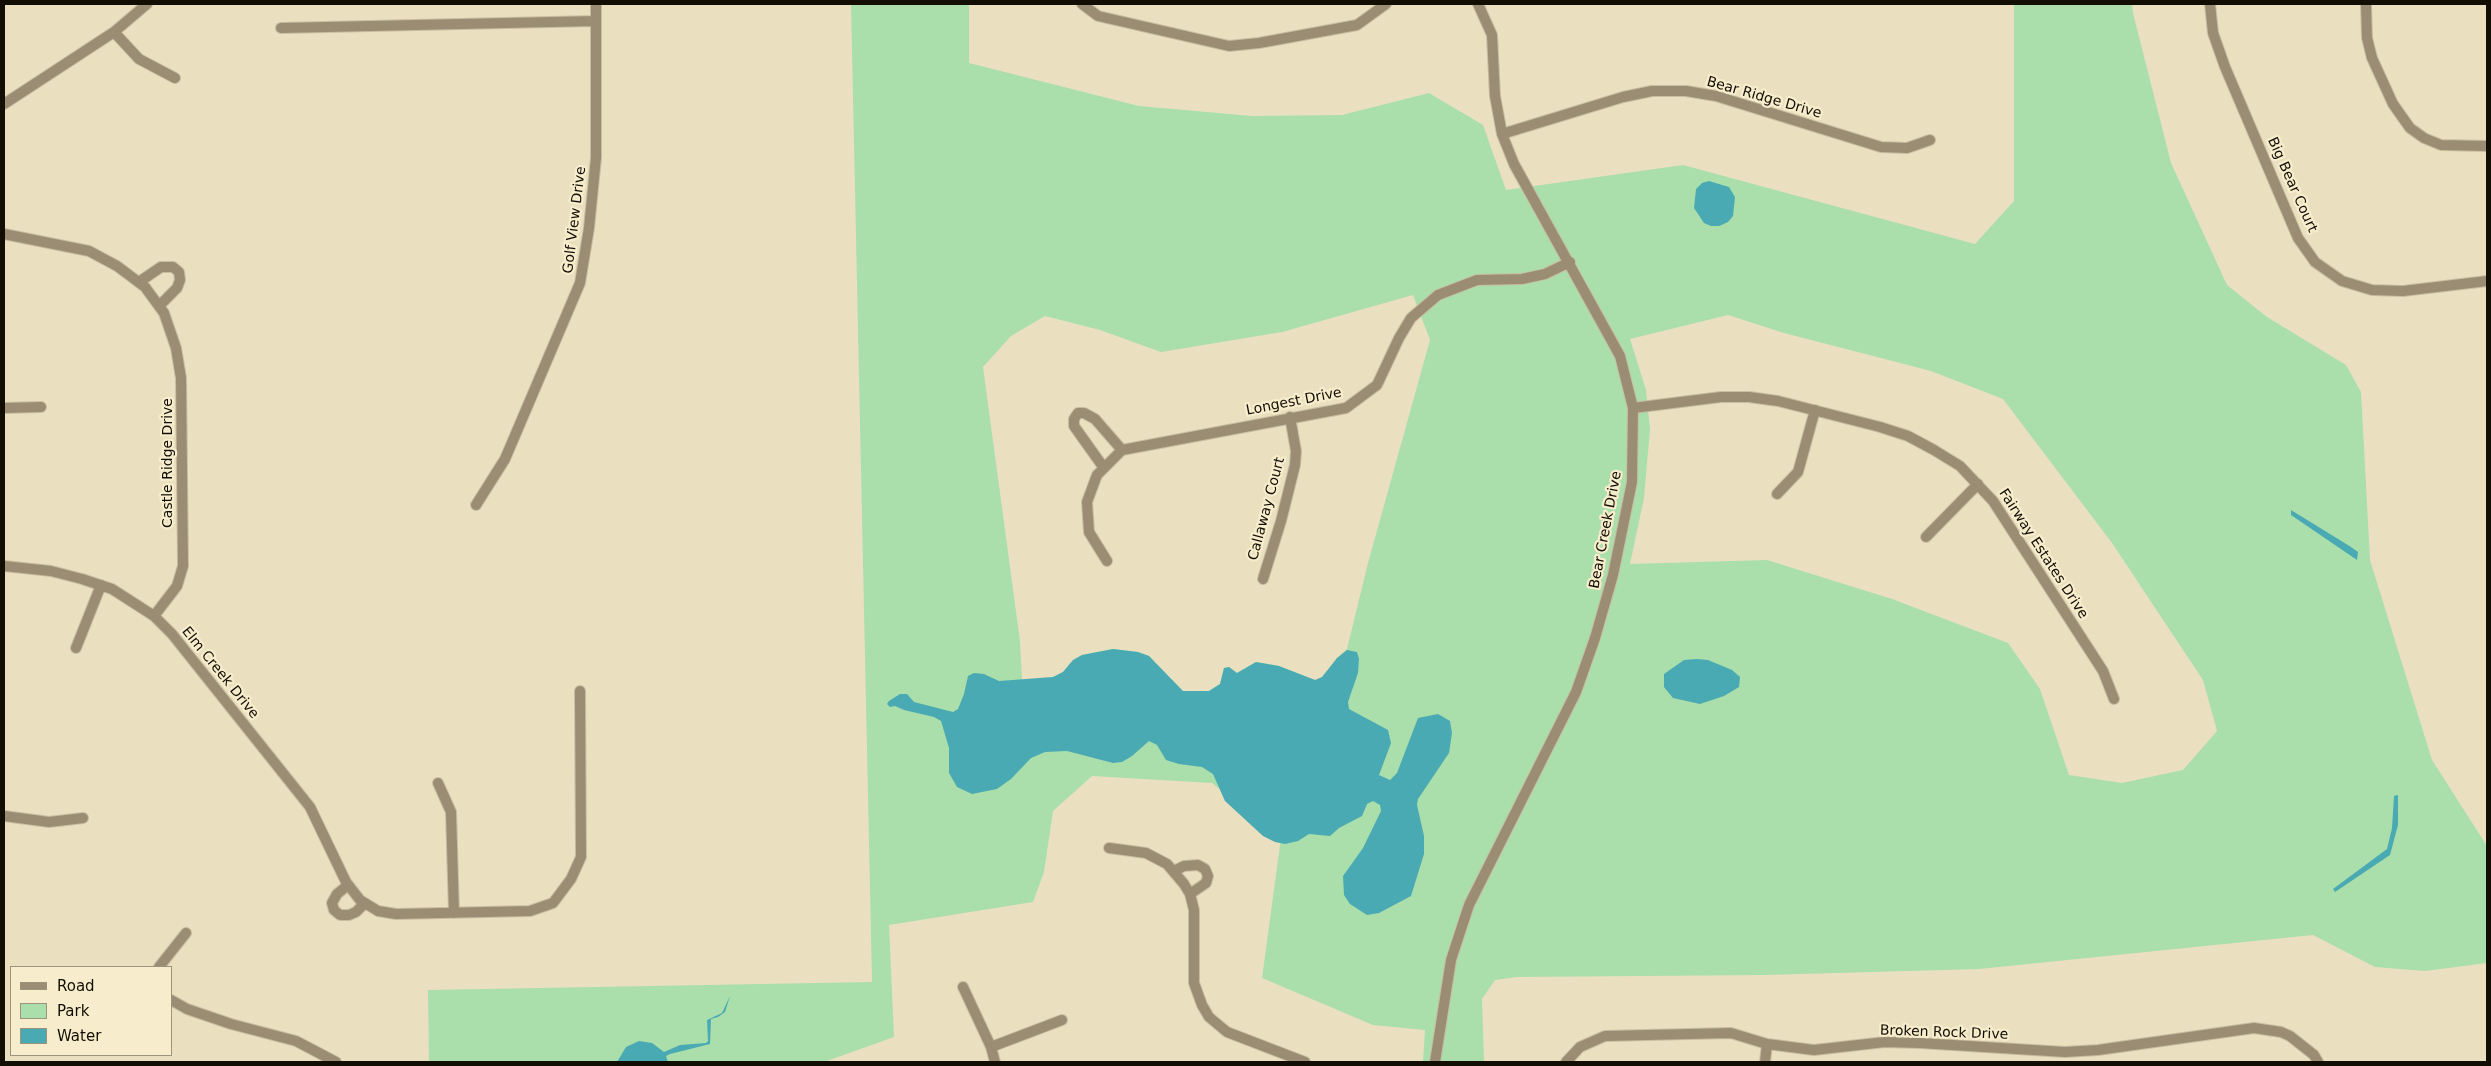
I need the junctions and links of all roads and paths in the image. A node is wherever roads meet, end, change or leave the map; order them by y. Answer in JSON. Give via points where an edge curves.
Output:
{"nodes":[{"id":1,"x":146,"y":4,"type":"edge"},
{"id":2,"x":596,"y":4,"type":"edge"},
{"id":3,"x":1082,"y":4,"type":"edge"},
{"id":4,"x":1386,"y":4,"type":"edge"},
{"id":5,"x":1479,"y":4,"type":"edge"},
{"id":6,"x":2210,"y":4,"type":"edge"},
{"id":7,"x":2366,"y":4,"type":"edge"},
{"id":8,"x":596,"y":21,"type":"junction"},
{"id":9,"x":281,"y":28,"type":"dead end"},
{"id":10,"x":114,"y":32,"type":"junction"},
{"id":11,"x":175,"y":78,"type":"dead end"},
{"id":12,"x":4,"y":104,"type":"edge"},
{"id":13,"x":1502,"y":134,"type":"junction"},
{"id":14,"x":1930,"y":140,"type":"dead end"},
{"id":15,"x":2487,"y":146,"type":"edge"},
{"id":16,"x":4,"y":234,"type":"edge"},
{"id":17,"x":1570,"y":262,"type":"junction"},
{"id":18,"x":2487,"y":281,"type":"edge"},
{"id":19,"x":139,"y":282,"type":"junction"},
{"id":20,"x":159,"y":306,"type":"junction"},
{"id":21,"x":41,"y":407,"type":"dead end"},
{"id":22,"x":4,"y":408,"type":"edge"},
{"id":23,"x":1632,"y":408,"type":"junction"},
{"id":24,"x":1815,"y":410,"type":"junction"},
{"id":25,"x":1290,"y":417,"type":"junction"},
{"id":26,"x":1122,"y":450,"type":"junction"},
{"id":27,"x":1104,"y":468,"type":"junction"},
{"id":28,"x":1978,"y":484,"type":"junction"},
{"id":29,"x":1777,"y":494,"type":"dead end"},
{"id":30,"x":476,"y":505,"type":"dead end"},
{"id":31,"x":1926,"y":538,"type":"dead end"},
{"id":32,"x":1107,"y":561,"type":"dead end"},
{"id":33,"x":4,"y":566,"type":"edge"},
{"id":34,"x":1263,"y":579,"type":"dead end"},
{"id":35,"x":101,"y":585,"type":"junction"},
{"id":36,"x":154,"y":616,"type":"junction"},
{"id":37,"x":76,"y":648,"type":"dead end"},
{"id":38,"x":580,"y":691,"type":"dead end"},
{"id":39,"x":2114,"y":699,"type":"dead end"},
{"id":40,"x":438,"y":783,"type":"dead end"},
{"id":41,"x":4,"y":816,"type":"edge"},
{"id":42,"x":83,"y":818,"type":"dead end"},
{"id":43,"x":1109,"y":848,"type":"dead end"},
{"id":44,"x":1174,"y":871,"type":"junction"},
{"id":45,"x":348,"y":885,"type":"junction"},
{"id":46,"x":1190,"y":894,"type":"junction"},
{"id":47,"x":365,"y":903,"type":"junction"},
{"id":48,"x":454,"y":913,"type":"junction"},
{"id":49,"x":186,"y":933,"type":"dead end"},
{"id":50,"x":160,"y":966,"type":"edge"},
{"id":51,"x":963,"y":987,"type":"dead end"},
{"id":52,"x":172,"y":1001,"type":"edge"},
{"id":53,"x":1062,"y":1020,"type":"dead end"},
{"id":54,"x":1767,"y":1044,"type":"junction"},
{"id":55,"x":991,"y":1047,"type":"junction"},
{"id":56,"x":336,"y":1062,"type":"edge"},
{"id":57,"x":995,"y":1062,"type":"edge"},
{"id":58,"x":1305,"y":1062,"type":"edge"},
{"id":59,"x":1435,"y":1062,"type":"edge"},
{"id":60,"x":1566,"y":1062,"type":"edge"},
{"id":61,"x":1764,"y":1062,"type":"edge"},
{"id":62,"x":2318,"y":1062,"type":"edge"}],
"edges":[{"from":1,"to":10,"type":"street"},
{"from":2,"to":8,"type":"street","name":"Golf View Drive"},
{"from":3,"to":4,"type":"street","via":[[1098,16],[1229,46],[1357,25]]},
{"from":5,"to":13,"type":"street","name":"Bear Creek Drive","via":[[1492,35],[1495,96]]},
{"from":6,"to":18,"type":"street","name":"Big Bear Court","via":[[2213,33],[2225,67],[2298,238],[2315,262],[2342,281],[2372,290],[2402,291]]},
{"from":7,"to":15,"type":"street","via":[[2367,38],[2372,58],[2393,104],[2410,128],[2441,145]]},
{"from":8,"to":9,"type":"street"},
{"from":8,"to":30,"type":"street","name":"Golf View Drive","via":[[596,158],[580,283],[505,460]]},
{"from":10,"to":11,"type":"street","via":[[139,59]]},
{"from":10,"to":12,"type":"street"},
{"from":13,"to":14,"type":"street","name":"Bear Ridge Drive","via":[[1623,96],[1652,91],[1686,91],[1716,96],[1881,147],[1908,148]]},
{"from":13,"to":17,"type":"street","name":"Bear Creek Drive","via":[[1514,164]]},
{"from":16,"to":19,"type":"street","name":"Castle Ridge Drive","via":[[89,251]]},
{"from":17,"to":23,"type":"street","name":"Bear Creek Drive","via":[[1620,356]]},
{"from":17,"to":25,"type":"street","name":"Longest Drive","via":[[1545,274],[1522,279],[1477,280],[1438,296],[1411,318],[1398,338],[1377,385],[1346,408]]},
{"from":19,"to":20,"type":"street","name":"Castle Ridge Drive"},
{"from":19,"to":20,"type":"street","via":[[161,267],[173,267],[179,272],[177,288]]},
{"from":20,"to":36,"type":"street","name":"Castle Ridge Drive","via":[[176,348],[181,378],[183,566],[177,586]]},
{"from":21,"to":22,"type":"street"},
{"from":23,"to":24,"type":"street","name":"Fairway Estates Drive","via":[[1721,397],[1749,397],[1778,400]]},
{"from":23,"to":59,"type":"street","name":"Bear Creek Drive","via":[[1632,482],[1596,638],[1576,692],[1469,906],[1450,960]]},
{"from":24,"to":28,"type":"street","name":"Fairway Estates Drive","via":[[1908,436],[1960,466]]},
{"from":24,"to":29,"type":"street","via":[[1798,472]]},
{"from":25,"to":26,"type":"street","name":"Longest Drive"},
{"from":25,"to":34,"type":"street","name":"Callaway Court","via":[[1295,465]]},
{"from":26,"to":27,"type":"street"},
{"from":26,"to":27,"type":"street","via":[[1095,419],[1084,412],[1078,413],[1074,426]]},
{"from":27,"to":32,"type":"street","via":[[1097,475],[1087,502],[1086,516],[1089,532]]},
{"from":28,"to":31,"type":"street"},
{"from":28,"to":39,"type":"street","name":"Fairway Estates Drive","via":[[1993,501],[2103,671]]},
{"from":33,"to":35,"type":"street","name":"Elm Creek Drive","via":[[51,571]]},
{"from":35,"to":36,"type":"street","name":"Elm Creek Drive"},
{"from":35,"to":37,"type":"street"},
{"from":36,"to":45,"type":"street","name":"Elm Creek Drive","via":[[172,634],[310,807]]},
{"from":38,"to":48,"type":"street","name":"Elm Creek Drive","via":[[581,857],[571,879],[553,903],[530,911]]},
{"from":40,"to":48,"type":"street","via":[[451,812]]},
{"from":41,"to":42,"type":"street","via":[[49,822]]},
{"from":43,"to":44,"type":"street","via":[[1146,853]]},
{"from":44,"to":46,"type":"street"},
{"from":44,"to":46,"type":"street","via":[[1198,865],[1205,869],[1206,883]]},
{"from":45,"to":47,"type":"street","name":"Elm Creek Drive"},
{"from":45,"to":47,"type":"street","via":[[337,894],[332,903],[334,910],[340,915],[349,915]]},
{"from":46,"to":58,"type":"street","via":[[1194,910],[1194,983],[1209,1017],[1227,1032]]},
{"from":47,"to":48,"type":"street","name":"Elm Creek Drive","via":[[378,911],[396,914]]},
{"from":49,"to":50,"type":"street"},
{"from":51,"to":55,"type":"street"},
{"from":52,"to":56,"type":"street","via":[[231,1024],[296,1042]]},
{"from":53,"to":55,"type":"street"},
{"from":54,"to":60,"type":"street","name":"Broken Rock Drive","via":[[1731,1033],[1605,1036],[1580,1047]]},
{"from":54,"to":61,"type":"street"},
{"from":54,"to":62,"type":"street","name":"Broken Rock Drive","via":[[1814,1050],[1885,1042],[1920,1042],[2065,1052],[2254,1028],[2290,1036]]},
{"from":55,"to":57,"type":"street"}]}
